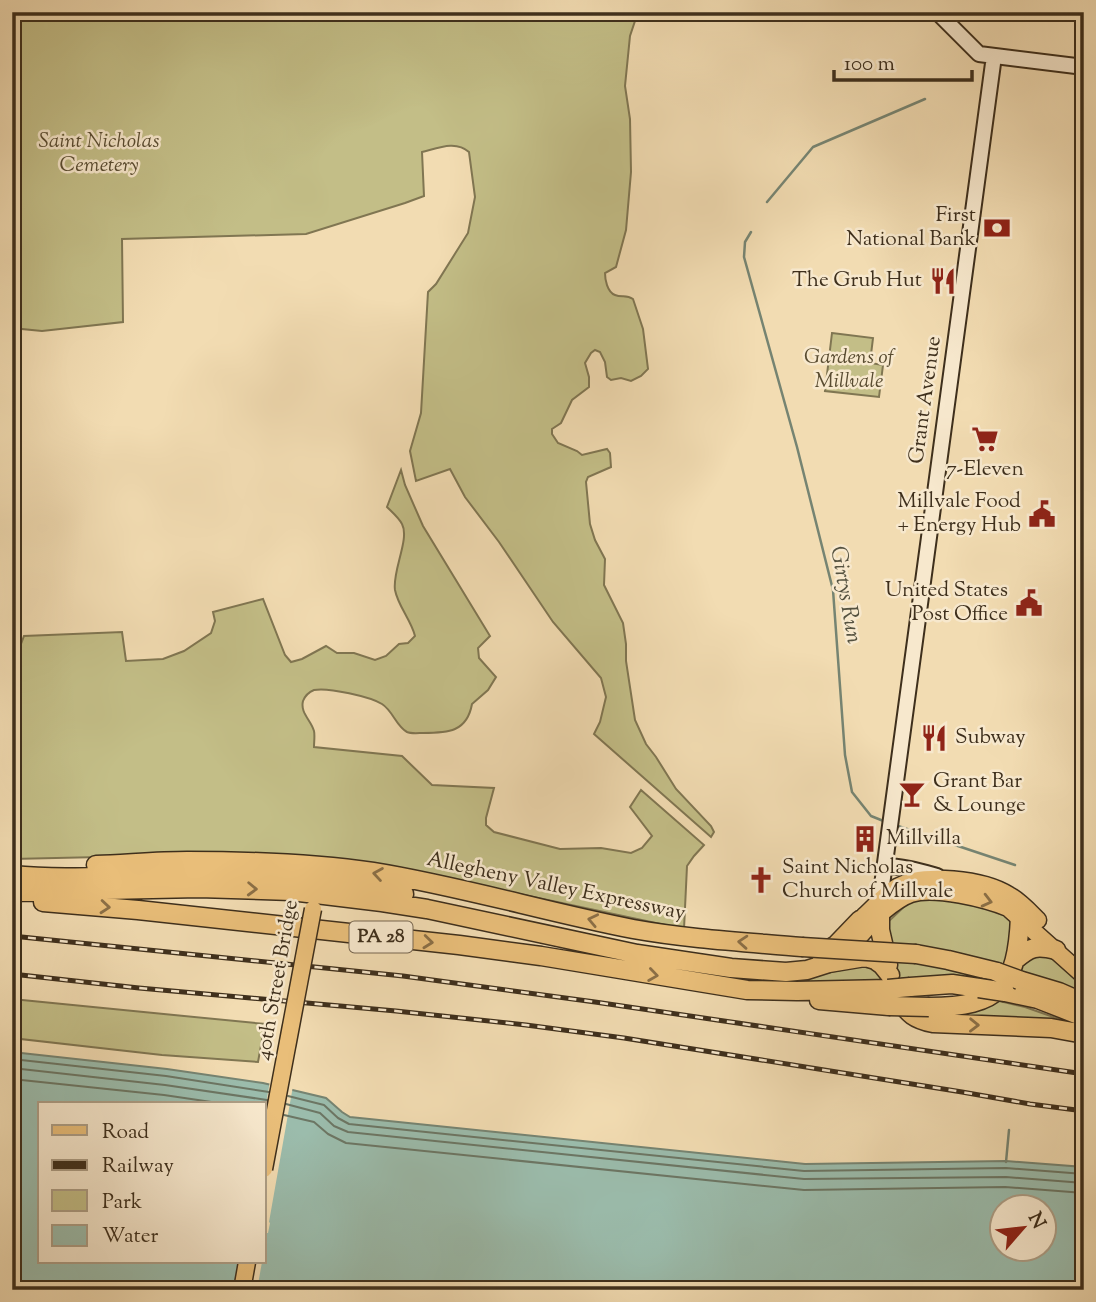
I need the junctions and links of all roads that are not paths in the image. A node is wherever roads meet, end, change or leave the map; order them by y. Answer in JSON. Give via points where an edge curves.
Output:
{"nodes":[{"id":1,"x":937,"y":12,"type":"edge"},
{"id":2,"x":986,"y":55,"type":"junction"},
{"id":3,"x":1084,"y":67,"type":"edge"},
{"id":4,"x":884,"y":866,"type":"junction"},
{"id":5,"x":12,"y":869,"type":"edge"},
{"id":6,"x":12,"y":875,"type":"edge"},
{"id":7,"x":943,"y":878,"type":"junction"},
{"id":8,"x":381,"y":889,"type":"junction"},
{"id":9,"x":12,"y":892,"type":"edge"},
{"id":10,"x":315,"y":895,"type":"junction"},
{"id":11,"x":12,"y":900,"type":"edge"},
{"id":12,"x":880,"y":908,"type":"junction"},
{"id":13,"x":540,"y":909,"type":"junction"},
{"id":14,"x":1020,"y":917,"type":"junction"},
{"id":15,"x":860,"y":920,"type":"joint"},
{"id":16,"x":1056,"y":950,"type":"junction"},
{"id":17,"x":1015,"y":960,"type":"junction"},
{"id":18,"x":829,"y":962,"type":"junction"},
{"id":19,"x":1084,"y":962,"type":"edge"},
{"id":20,"x":1084,"y":976,"type":"edge"},
{"id":21,"x":889,"y":990,"type":"junction"},
{"id":22,"x":1084,"y":1003,"type":"edge"},
{"id":23,"x":1084,"y":1017,"type":"edge"},
{"id":24,"x":1084,"y":1034,"type":"edge"},
{"id":25,"x":266,"y":1158,"type":"edge"},
{"id":26,"x":247,"y":1264,"type":"edge"},
{"id":27,"x":242,"y":1290,"type":"edge"}],
"edges":[{"from":1,"to":2,"type":"street"},
{"from":2,"to":3,"type":"street"},
{"from":2,"to":4,"type":"street","name":"Grant Avenue"},
{"from":4,"to":7,"type":"street"},
{"from":4,"to":12,"type":"street","name":"Grant Avenue"},
{"from":13,"to":5,"type":"highway","name":"Allegheny Valley Expressway","one_way":true,"via":[[372,872],[300,865],[185,861]]},
{"from":6,"to":10,"type":"highway","via":[[256,875]]},
{"from":7,"to":12,"type":"main road","via":[[898,887]]},
{"from":7,"to":19,"type":"main road","via":[[1009,894]]},
{"from":8,"to":10,"type":"highway"},
{"from":8,"to":13,"type":"highway"},
{"from":8,"to":15,"type":"highway","via":[[620,942],[722,957],[807,959],[836,945]]},
{"from":9,"to":10,"type":"highway","one_way":true,"via":[[199,888]]},
{"from":10,"to":18,"type":"highway","via":[[427,909],[637,954],[731,968],[786,972]]},
{"from":10,"to":25,"type":"main road","name":"40th Street Bridge","bridge":true},
{"from":11,"to":21,"type":"highway","number":"PA 28","one_way":true,"via":[[459,945],[747,990],[795,994]]},
{"from":12,"to":14,"type":"main road","one_way":true,"via":[[929,891],[993,902]]},
{"from":12,"to":15,"type":"main road"},
{"from":12,"to":18,"type":"main road","via":[[845,951]]},
{"from":12,"to":21,"type":"highway"},
{"from":22,"to":13,"type":"highway","name":"Allegheny Valley Expressway","one_way":true,"bridge":true,"via":[[997,972],[916,954],[684,937]]},
{"from":14,"to":16,"type":"main road"},
{"from":14,"to":17,"type":"highway"},
{"from":16,"to":17,"type":"highway","via":[[1034,947]]},
{"from":16,"to":20,"type":"main road"},
{"from":17,"to":21,"type":"highway","bridge":true,"via":[[1005,983],[971,1005],[929,1007]]},
{"from":18,"to":21,"type":"highway","via":[[875,960],[882,965]]},
{"from":21,"to":23,"type":"highway","number":"PA 28","bridge":true,"via":[[951,984],[1038,999]]},
{"from":21,"to":24,"type":"highway","one_way":true,"via":[[920,1020]]},
{"from":26,"to":27,"type":"main road"}]}
